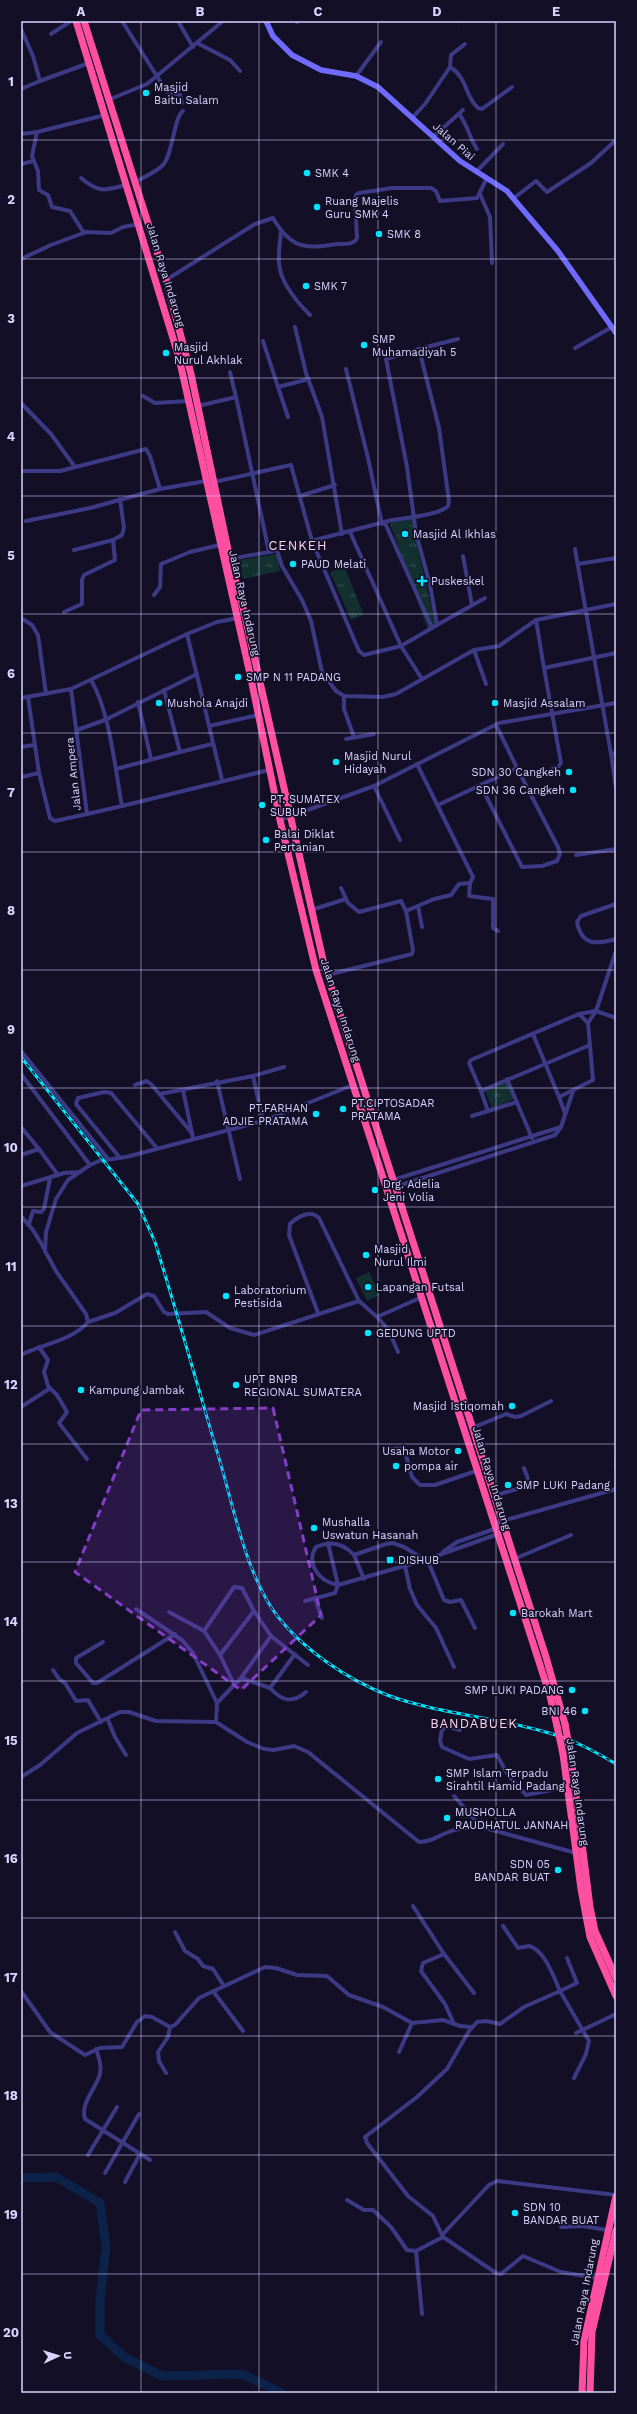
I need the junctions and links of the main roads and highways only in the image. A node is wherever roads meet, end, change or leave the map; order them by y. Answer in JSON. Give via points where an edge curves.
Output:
{"nodes":[{"id":1,"x":76,"y":21,"type":"edge"},
{"id":2,"x":84,"y":21,"type":"edge"},
{"id":3,"x":122,"y":157,"type":"junction"},
{"id":4,"x":130,"y":184,"type":"junction"},
{"id":5,"x":188,"y":362,"type":"junction"},
{"id":6,"x":180,"y":364,"type":"junction"},
{"id":7,"x":200,"y":418,"type":"junction"},
{"id":8,"x":192,"y":420,"type":"junction"},
{"id":9,"x":220,"y":529,"type":"junction"},
{"id":10,"x":284,"y":793,"type":"junction"},
{"id":11,"x":275,"y":795,"type":"junction"},
{"id":12,"x":432,"y":1304,"type":"junction"},
{"id":13,"x":425,"y":1307,"type":"junction"},
{"id":14,"x":471,"y":1437,"type":"junction"},
{"id":15,"x":500,"y":1527,"type":"junction"},
{"id":16,"x":533,"y":1630,"type":"junction"},
{"id":17,"x":574,"y":1778,"type":"junction"},
{"id":18,"x":566,"y":1780,"type":"junction"},
{"id":19,"x":616,"y":1978,"type":"edge"},
{"id":20,"x":616,"y":1996,"type":"edge"},
{"id":21,"x":616,"y":2196,"type":"edge"},
{"id":22,"x":616,"y":2230,"type":"edge"},
{"id":23,"x":583,"y":2392,"type":"edge"},
{"id":24,"x":590,"y":2393,"type":"edge"}],
"edges":[{"from":1,"to":3,"type":"highway","name":"Jalan Raya Indarung","via":[[105,115]]},
{"from":2,"to":3,"type":"highway","name":"Jalan Raya Indarung"},
{"from":3,"to":4,"type":"highway","name":"Jalan Raya Indarung"},
{"from":4,"to":5,"type":"highway","name":"Jalan Raya Indarung","via":[[166,280]]},
{"from":4,"to":6,"type":"highway","name":"Jalan Raya Indarung","via":[[139,224]]},
{"from":5,"to":6,"type":"highway"},
{"from":5,"to":7,"type":"highway","name":"Jalan Raya Indarung"},
{"from":6,"to":8,"type":"highway","name":"Jalan Raya Indarung"},
{"from":7,"to":8,"type":"highway"},
{"from":7,"to":9,"type":"highway","name":"Jalan Raya Indarung","via":[[214,482]]},
{"from":8,"to":9,"type":"highway","name":"Jalan Raya Indarung"},
{"from":9,"to":10,"type":"highway","name":"Jalan Raya Indarung","via":[[245,616]]},
{"from":9,"to":11,"type":"highway","name":"Jalan Raya Indarung","via":[[220,546]]},
{"from":10,"to":11,"type":"highway"},
{"from":10,"to":12,"type":"highway","name":"Jalan Raya Indarung","via":[[327,975]]},
{"from":11,"to":13,"type":"highway","name":"Jalan Raya Indarung","via":[[316,970]]},
{"from":12,"to":13,"type":"highway"},
{"from":12,"to":14,"type":"highway","name":"Jalan Raya Indarung","via":[[472,1428]]},
{"from":13,"to":14,"type":"highway","name":"Jalan Raya Indarung"},
{"from":14,"to":15,"type":"highway","name":"Jalan Raya Indarung","via":[[479,1470]]},
{"from":14,"to":15,"type":"highway","name":"Jalan Raya Indarung","via":[[493,1496]]},
{"from":15,"to":16,"type":"highway","name":"Jalan Raya Indarung"},
{"from":15,"to":16,"type":"highway","name":"Jalan Raya Indarung","via":[[514,1559]]},
{"from":16,"to":17,"type":"highway","name":"Jalan Raya Indarung","bridge":true,"via":[[565,1724]]},
{"from":16,"to":18,"type":"highway","name":"Jalan Raya Indarung","bridge":true,"via":[[558,1726]]},
{"from":17,"to":18,"type":"highway"},
{"from":17,"to":19,"type":"highway","name":"Jalan Raya Indarung","via":[[595,1931]]},
{"from":18,"to":20,"type":"highway","name":"Jalan Raya Indarung","via":[[590,1937]]},
{"from":21,"to":23,"type":"highway","name":"Jalan Raya Indarung","via":[[584,2341]]},
{"from":22,"to":24,"type":"highway","name":"Jalan Raya Indarung","via":[[592,2332]]}]}
